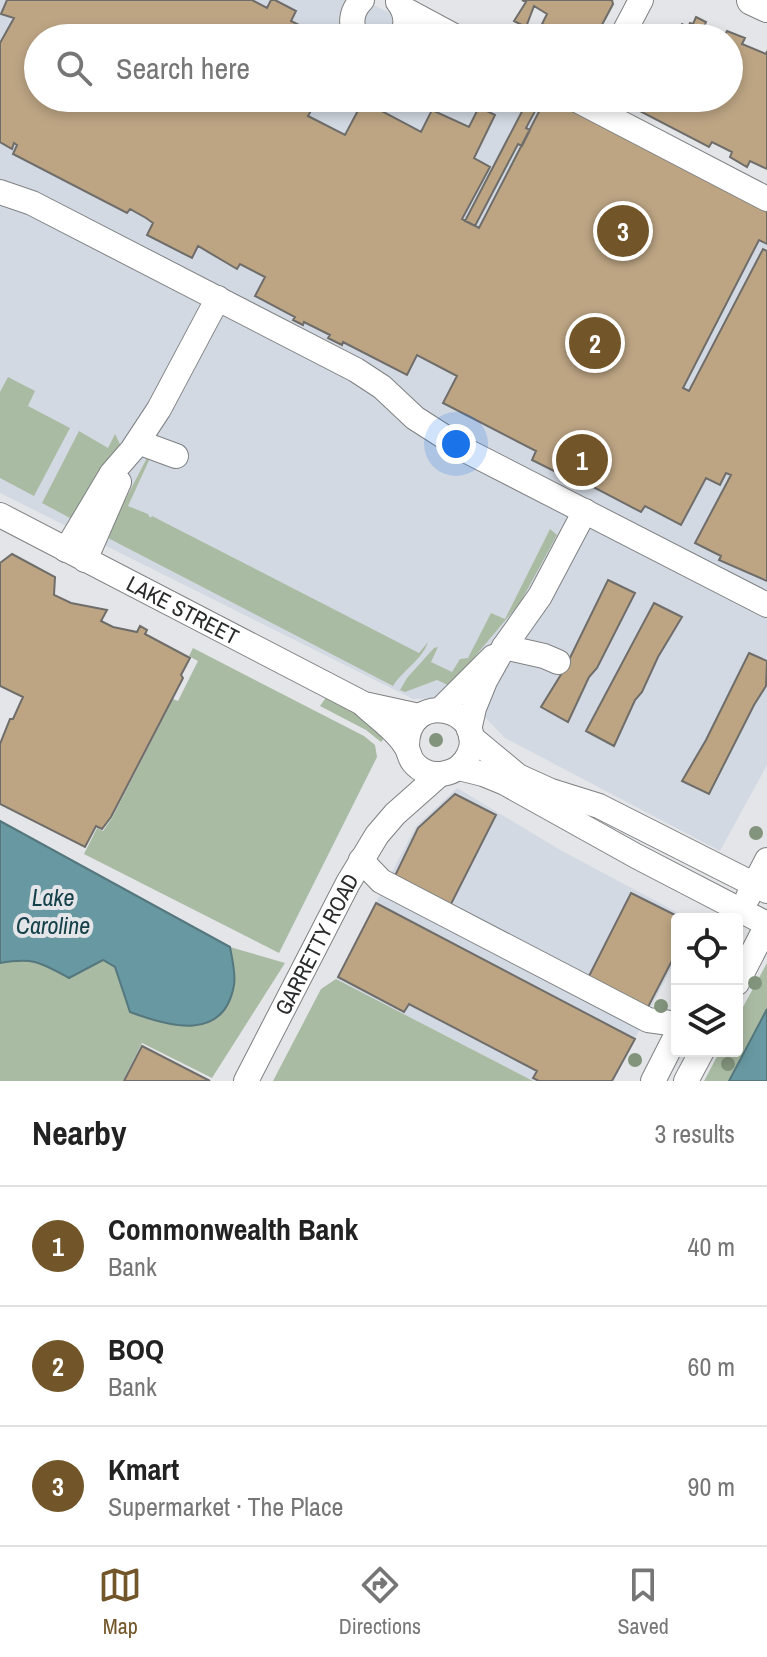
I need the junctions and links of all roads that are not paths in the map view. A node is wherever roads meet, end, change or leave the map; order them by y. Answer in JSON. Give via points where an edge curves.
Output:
{"nodes":[{"id":1,"x":641,"y":0,"type":"edge"},
{"id":2,"x":752,"y":0,"type":"edge"},
{"id":3,"x":359,"y":1,"type":"edge"},
{"id":4,"x":400,"y":5,"type":"edge"},
{"id":5,"x":767,"y":7,"type":"edge"},
{"id":6,"x":354,"y":24,"type":"edge"},
{"id":7,"x":433,"y":24,"type":"edge"},
{"id":8,"x":628,"y":24,"type":"edge"},
{"id":9,"x":605,"y":112,"type":"edge"},
{"id":10,"x":2,"y":198,"type":"edge"},
{"id":11,"x":767,"y":199,"type":"edge"},
{"id":12,"x":218,"y":298,"type":"junction"},
{"id":13,"x":135,"y":446,"type":"junction"},
{"id":14,"x":176,"y":456,"type":"dead end"},
{"id":15,"x":585,"y":511,"type":"junction"},
{"id":16,"x":0,"y":515,"type":"edge"},
{"id":17,"x":76,"y":555,"type":"junction"},
{"id":18,"x":767,"y":605,"type":"edge"},
{"id":19,"x":504,"y":647,"type":"junction"},
{"id":20,"x":558,"y":662,"type":"dead end"},
{"id":21,"x":364,"y":704,"type":"junction"},
{"id":22,"x":430,"y":713,"type":"junction"},
{"id":23,"x":470,"y":734,"type":"junction"},
{"id":24,"x":409,"y":754,"type":"junction"},
{"id":25,"x":449,"y":771,"type":"junction"},
{"id":26,"x":395,"y":814,"type":"junction"},
{"id":27,"x":361,"y":860,"type":"junction"},
{"id":28,"x":767,"y":860,"type":"edge"},
{"id":29,"x":761,"y":888,"type":"edge"},
{"id":30,"x":736,"y":913,"type":"edge"},
{"id":31,"x":741,"y":913,"type":"edge"},
{"id":32,"x":743,"y":916,"type":"edge"},
{"id":33,"x":767,"y":924,"type":"edge"},
{"id":34,"x":743,"y":971,"type":"edge"},
{"id":35,"x":671,"y":1023,"type":"edge"},
{"id":36,"x":671,"y":1046,"type":"edge"},
{"id":37,"x":699,"y":1057,"type":"edge"},
{"id":38,"x":246,"y":1081,"type":"edge"},
{"id":39,"x":653,"y":1081,"type":"edge"},
{"id":40,"x":686,"y":1081,"type":"edge"}],
"edges":[{"from":1,"to":8,"type":"street"},
{"from":2,"to":5,"type":"main road"},
{"from":3,"to":6,"type":"street"},
{"from":4,"to":7,"type":"street"},
{"from":9,"to":11,"type":"street"},
{"from":10,"to":12,"type":"street","via":[[32,203]]},
{"from":12,"to":13,"type":"street"},
{"from":12,"to":15,"type":"street","via":[[356,370],[465,450]]},
{"from":13,"to":14,"type":"street"},
{"from":13,"to":17,"type":"street","via":[[112,473]]},
{"from":15,"to":18,"type":"street"},
{"from":15,"to":19,"type":"street","via":[[540,596]]},
{"from":16,"to":17,"type":"street","name":"LAKE STREET"},
{"from":17,"to":21,"type":"street","name":"LAKE STREET"},
{"from":19,"to":20,"type":"street"},
{"from":19,"to":22,"type":"street"},
{"from":19,"to":23,"type":"street","via":[[473,711]]},
{"from":21,"to":22,"type":"street","name":"LAKE STREET"},
{"from":21,"to":24,"type":"street","name":"LAKE STREET"},
{"from":22,"to":23,"type":"street","via":[[457,715]]},
{"from":22,"to":24,"type":"street","via":[[409,729]]},
{"from":23,"to":25,"type":"street","via":[[469,754]]},
{"from":23,"to":29,"type":"street","via":[[518,776],[608,810]]},
{"from":24,"to":25,"type":"street","via":[[429,773]]},
{"from":24,"to":26,"type":"street","name":"GARRETTY ROAD"},
{"from":25,"to":26,"type":"street","name":"GARRETTY ROAD"},
{"from":25,"to":30,"type":"street","via":[[483,774],[505,783]]},
{"from":26,"to":27,"type":"street","name":"GARRETTY ROAD"},
{"from":27,"to":35,"type":"street","via":[[381,881],[648,1020]]},
{"from":27,"to":38,"type":"street","name":"GARRETTY ROAD"},
{"from":28,"to":29,"type":"street"},
{"from":29,"to":31,"type":"street"},
{"from":32,"to":33,"type":"street"},
{"from":33,"to":34,"type":"street"},
{"from":36,"to":39,"type":"street"},
{"from":37,"to":40,"type":"street"}]}
